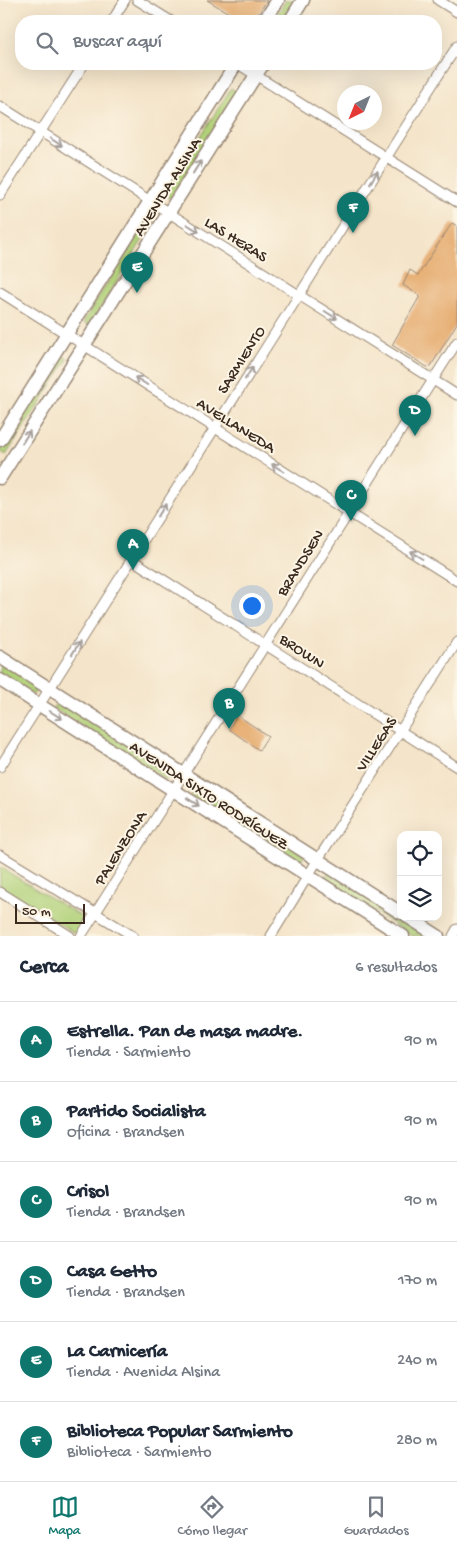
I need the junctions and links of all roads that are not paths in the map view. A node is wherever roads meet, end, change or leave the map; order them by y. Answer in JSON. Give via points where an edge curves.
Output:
{"nodes":[{"id":1,"x":126,"y":0,"type":"edge"},
{"id":2,"x":137,"y":0,"type":"edge"},
{"id":3,"x":278,"y":0,"type":"edge"},
{"id":4,"x":303,"y":0,"type":"edge"},
{"id":5,"x":438,"y":0,"type":"edge"},
{"id":6,"x":457,"y":12,"type":"edge"},
{"id":7,"x":116,"y":15,"type":"edge"},
{"id":8,"x":161,"y":15,"type":"edge"},
{"id":9,"x":268,"y":15,"type":"edge"},
{"id":10,"x":294,"y":15,"type":"edge"},
{"id":11,"x":457,"y":46,"type":"edge"},
{"id":12,"x":442,"y":69,"type":"edge"},
{"id":13,"x":80,"y":70,"type":"edge"},
{"id":14,"x":233,"y":70,"type":"edge"},
{"id":15,"x":247,"y":70,"type":"edge"},
{"id":16,"x":259,"y":70,"type":"edge"},
{"id":17,"x":442,"y":70,"type":"edge"},
{"id":18,"x":256,"y":75,"type":"junction"},
{"id":19,"x":0,"y":106,"type":"edge"},
{"id":20,"x":40,"y":132,"type":"junction"},
{"id":21,"x":386,"y":157,"type":"junction"},
{"id":22,"x":0,"y":195,"type":"edge"},
{"id":23,"x":151,"y":202,"type":"junction"},
{"id":24,"x":457,"y":202,"type":"edge"},
{"id":25,"x":168,"y":213,"type":"junction"},
{"id":26,"x":0,"y":292,"type":"edge"},
{"id":27,"x":299,"y":295,"type":"junction"},
{"id":28,"x":67,"y":334,"type":"junction"},
{"id":29,"x":457,"y":342,"type":"edge"},
{"id":30,"x":84,"y":345,"type":"junction"},
{"id":31,"x":433,"y":379,"type":"junction"},
{"id":32,"x":457,"y":395,"type":"edge"},
{"id":33,"x":215,"y":428,"type":"junction"},
{"id":34,"x":0,"y":440,"type":"edge"},
{"id":35,"x":2,"y":472,"type":"edge"},
{"id":36,"x":349,"y":512,"type":"junction"},
{"id":37,"x":131,"y":559,"type":"junction"},
{"id":38,"x":457,"y":581,"type":"edge"},
{"id":39,"x":457,"y":642,"type":"edge"},
{"id":40,"x":266,"y":644,"type":"junction"},
{"id":41,"x":0,"y":657,"type":"edge"},
{"id":42,"x":0,"y":680,"type":"edge"},
{"id":43,"x":50,"y":689,"type":"junction"},
{"id":44,"x":40,"y":705,"type":"junction"},
{"id":45,"x":400,"y":731,"type":"junction"},
{"id":46,"x":0,"y":767,"type":"edge"},
{"id":47,"x":457,"y":767,"type":"edge"},
{"id":48,"x":184,"y":774,"type":"junction"},
{"id":49,"x":173,"y":790,"type":"junction"},
{"id":50,"x":0,"y":855,"type":"edge"},
{"id":51,"x":317,"y":860,"type":"junction"},
{"id":52,"x":309,"y":877,"type":"junction"},
{"id":53,"x":0,"y":892,"type":"edge"},
{"id":54,"x":397,"y":910,"type":"edge"},
{"id":55,"x":96,"y":912,"type":"junction"},
{"id":56,"x":414,"y":921,"type":"edge"},
{"id":57,"x":457,"y":929,"type":"edge"},
{"id":58,"x":70,"y":936,"type":"edge"},
{"id":59,"x":81,"y":936,"type":"edge"},
{"id":60,"x":133,"y":936,"type":"edge"},
{"id":61,"x":271,"y":936,"type":"edge"},
{"id":62,"x":403,"y":936,"type":"edge"},
{"id":63,"x":438,"y":936,"type":"edge"},
{"id":64,"x":453,"y":936,"type":"edge"}],
"edges":[{"from":1,"to":7,"type":"street"},
{"from":2,"to":8,"type":"street"},
{"from":3,"to":9,"type":"main road"},
{"from":4,"to":10,"type":"main road"},
{"from":5,"to":6,"type":"street"},
{"from":11,"to":12,"type":"street","name":"SARMIENTO"},
{"from":13,"to":20,"type":"street"},
{"from":14,"to":23,"type":"main road","name":"AVENIDA ALSINA"},
{"from":15,"to":18,"type":"street"},
{"from":16,"to":18,"type":"main road","name":"AVENIDA ALSINA"},
{"from":17,"to":21,"type":"street","name":"SARMIENTO"},
{"from":18,"to":21,"type":"street"},
{"from":25,"to":18,"type":"main road","name":"AVENIDA ALSINA","one_way":true},
{"from":19,"to":20,"type":"street","name":"LAS HERAS"},
{"from":20,"to":22,"type":"street"},
{"from":20,"to":23,"type":"street","name":"LAS HERAS","one_way":true},
{"from":21,"to":24,"type":"street"},
{"from":27,"to":21,"type":"street","name":"SARMIENTO","one_way":true},
{"from":23,"to":25,"type":"street","name":"LAS HERAS"},
{"from":23,"to":28,"type":"main road","name":"AVENIDA ALSINA"},
{"from":25,"to":27,"type":"street","name":"LAS HERAS","one_way":true},
{"from":25,"to":30,"type":"main road","name":"AVENIDA ALSINA"},
{"from":26,"to":28,"type":"street","name":"AVELLANEDA"},
{"from":27,"to":31,"type":"street","name":"LAS HERAS","one_way":true},
{"from":33,"to":27,"type":"street","name":"SARMIENTO","one_way":true},
{"from":28,"to":30,"type":"street","name":"AVELLANEDA"},
{"from":28,"to":34,"type":"main road","name":"AVENIDA ALSINA"},
{"from":29,"to":31,"type":"street","name":"BRANDSEN"},
{"from":33,"to":30,"type":"street","name":"AVELLANEDA","one_way":true},
{"from":35,"to":30,"type":"main road","name":"AVENIDA ALSINA","one_way":true},
{"from":31,"to":32,"type":"street","name":"LAS HERAS"},
{"from":31,"to":36,"type":"street","name":"BRANDSEN"},
{"from":36,"to":33,"type":"street","name":"AVELLANEDA","one_way":true},
{"from":37,"to":33,"type":"street","name":"SARMIENTO","one_way":true},
{"from":38,"to":36,"type":"street","name":"AVELLANEDA","one_way":true},
{"from":36,"to":40,"type":"street","name":"BRANDSEN"},
{"from":37,"to":40,"type":"street","name":"BROWN"},
{"from":43,"to":37,"type":"street","name":"SARMIENTO","one_way":true},
{"from":39,"to":45,"type":"street","name":"VILLEGAS"},
{"from":40,"to":45,"type":"street","name":"BROWN"},
{"from":40,"to":48,"type":"street","name":"BRANDSEN"},
{"from":41,"to":43,"type":"main road","name":"AVENIDA SIXTO RODRÍGUEZ"},
{"from":42,"to":44,"type":"main road","name":"AVENIDA SIXTO RODRÍGUEZ"},
{"from":43,"to":44,"type":"street","name":"SARMIENTO"},
{"from":43,"to":48,"type":"main road","name":"AVENIDA SIXTO RODRÍGUEZ"},
{"from":44,"to":46,"type":"street","name":"SARMIENTO"},
{"from":44,"to":49,"type":"main road","name":"AVENIDA SIXTO RODRÍGUEZ","one_way":true},
{"from":45,"to":47,"type":"street","name":"BROWN"},
{"from":45,"to":51,"type":"street","name":"VILLEGAS"},
{"from":48,"to":49,"type":"street","name":"PALENZONA"},
{"from":48,"to":51,"type":"main road","name":"AVENIDA SIXTO RODRÍGUEZ"},
{"from":49,"to":52,"type":"main road","name":"AVENIDA SIXTO RODRÍGUEZ","one_way":true},
{"from":49,"to":55,"type":"street","name":"PALENZONA"},
{"from":50,"to":55,"type":"street"},
{"from":51,"to":52,"type":"street","name":"VILLEGAS"},
{"from":51,"to":54,"type":"main road","name":"AVENIDA SIXTO RODRÍGUEZ"},
{"from":52,"to":61,"type":"street","name":"VILLEGAS"},
{"from":52,"to":62,"type":"main road","name":"AVENIDA SIXTO RODRÍGUEZ"},
{"from":53,"to":58,"type":"street"},
{"from":55,"to":59,"type":"street","name":"PALENZONA"},
{"from":55,"to":60,"type":"street"},
{"from":56,"to":63,"type":"main road"},
{"from":57,"to":64,"type":"street"}]}
